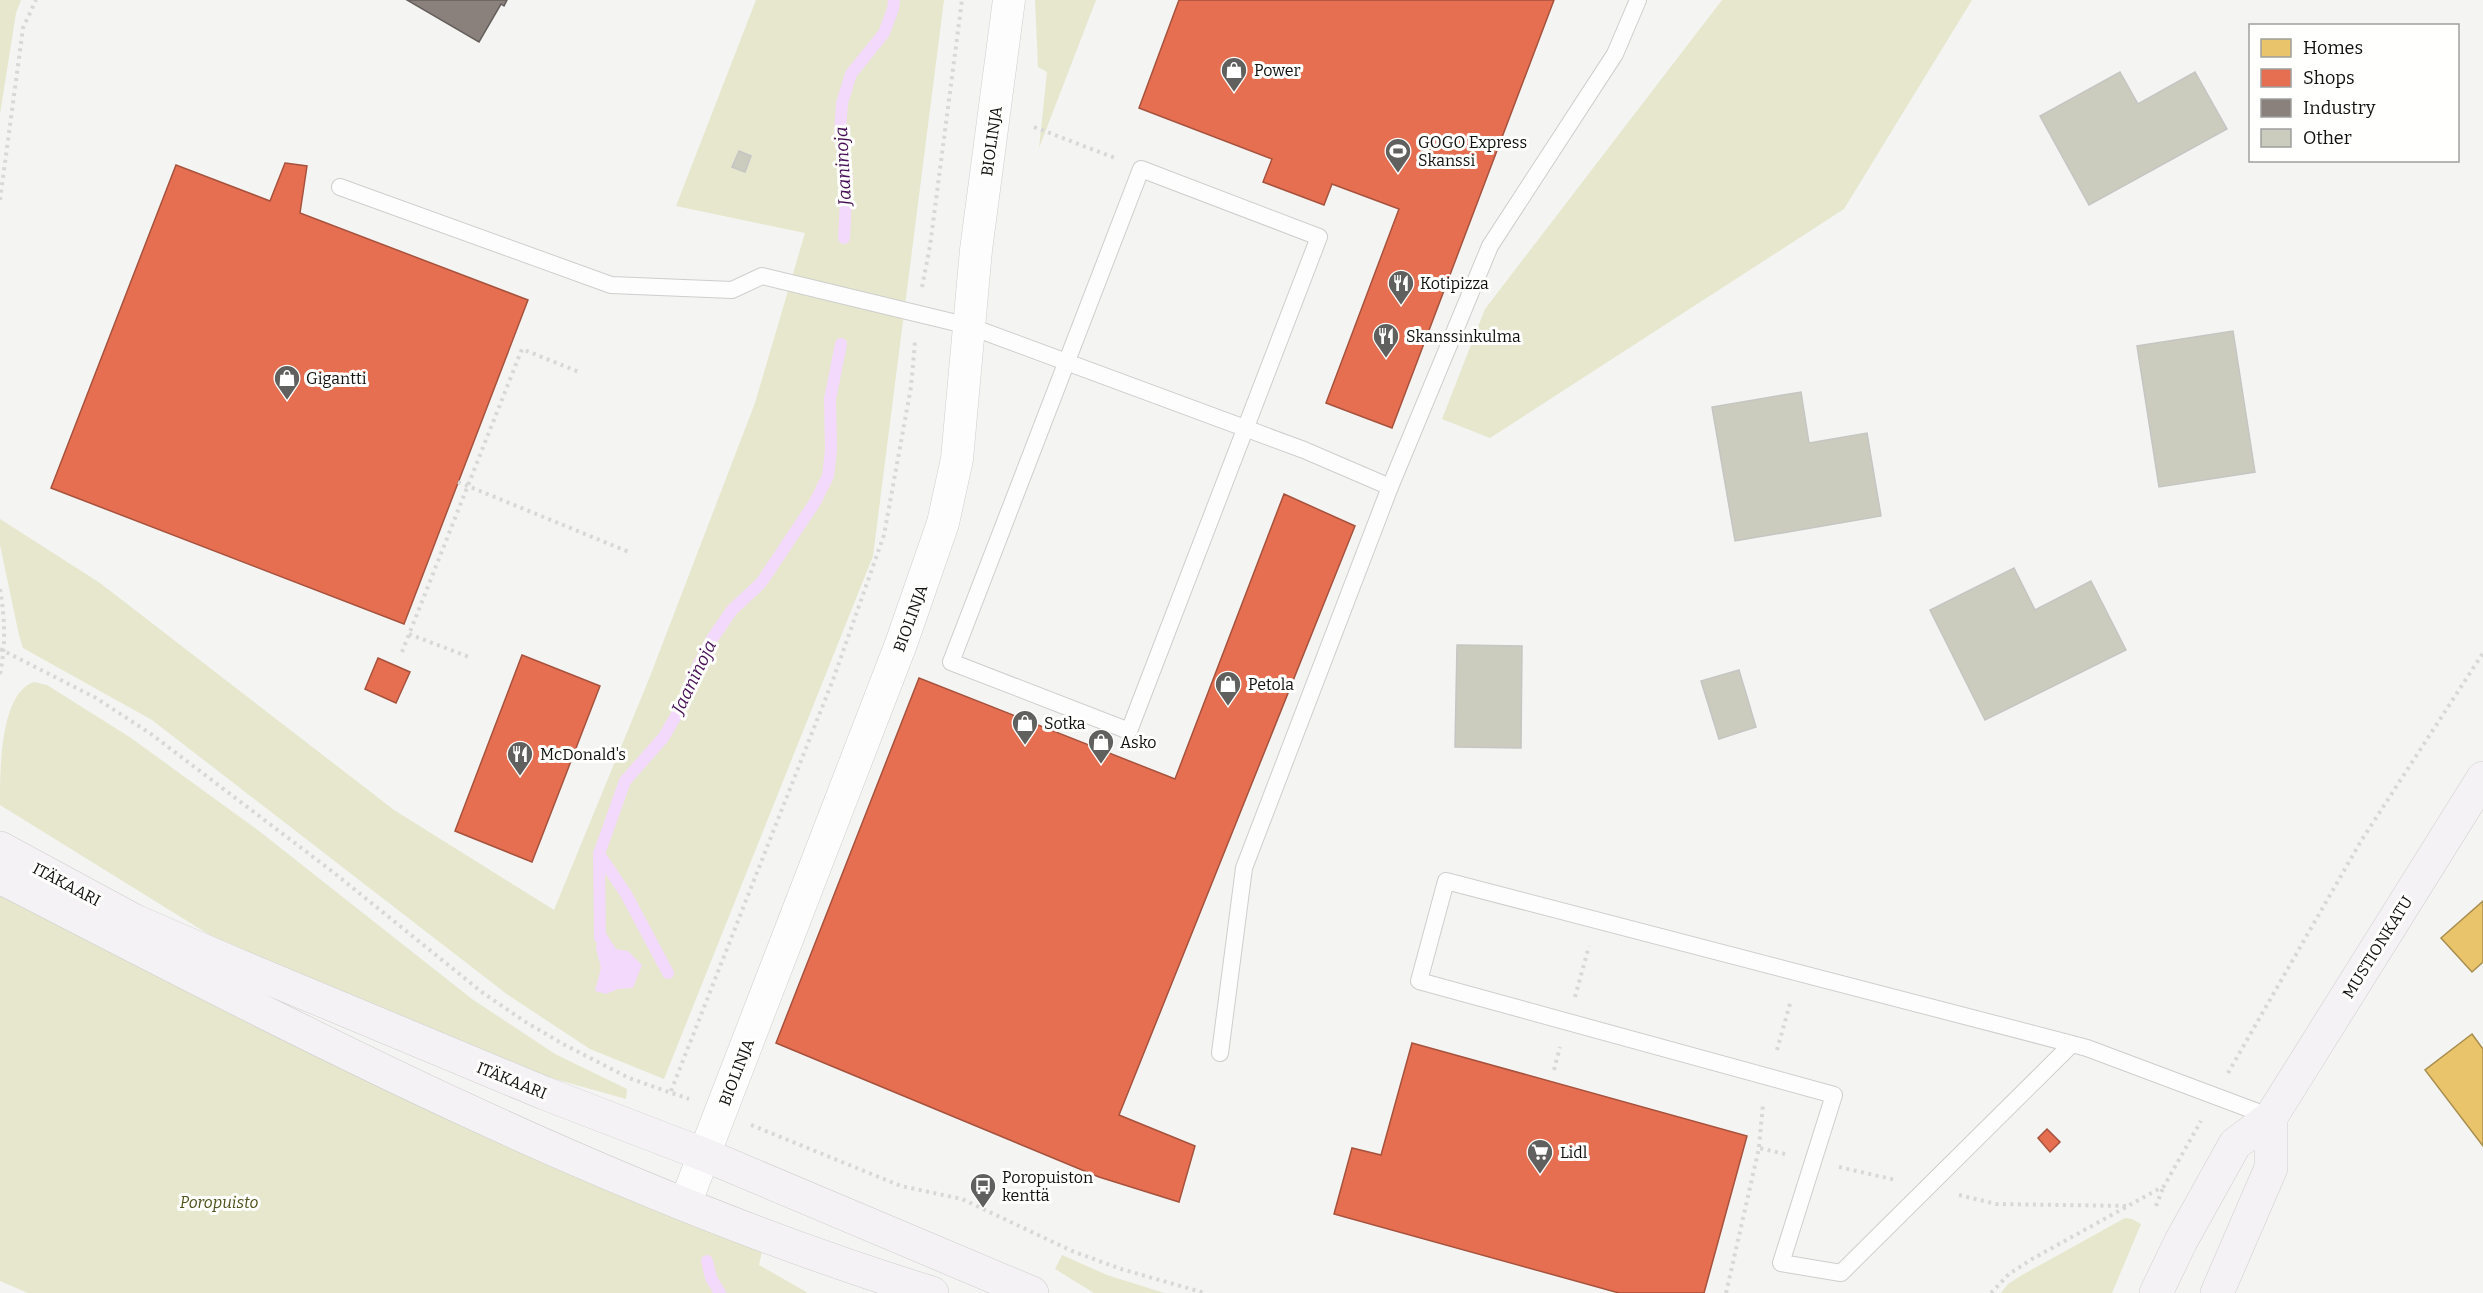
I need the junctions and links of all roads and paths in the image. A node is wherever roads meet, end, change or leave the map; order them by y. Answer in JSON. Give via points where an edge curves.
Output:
{"nodes":[{"id":1,"x":36,"y":0,"type":"edge"},
{"id":2,"x":1009,"y":0,"type":"edge"},
{"id":3,"x":1638,"y":0,"type":"edge"},
{"id":4,"x":1034,"y":127,"type":"dead end"},
{"id":5,"x":1141,"y":169,"type":"junction"},
{"id":6,"x":340,"y":187,"type":"dead end"},
{"id":7,"x":0,"y":200,"type":"edge"},
{"id":8,"x":969,"y":326,"type":"junction"},
{"id":9,"x":1067,"y":361,"type":"junction"},
{"id":10,"x":579,"y":372,"type":"dead end"},
{"id":11,"x":1246,"y":428,"type":"junction"},
{"id":12,"x":458,"y":482,"type":"dead end"},
{"id":13,"x":469,"y":486,"type":"junction"},
{"id":14,"x":1390,"y":487,"type":"junction"},
{"id":15,"x":629,"y":552,"type":"dead end"},
{"id":16,"x":0,"y":589,"type":"edge"},
{"id":17,"x":409,"y":634,"type":"junction"},
{"id":18,"x":3,"y":650,"type":"edge"},
{"id":19,"x":402,"y":652,"type":"dead end"},
{"id":20,"x":2483,"y":653,"type":"edge"},
{"id":21,"x":469,"y":657,"type":"dead end"},
{"id":22,"x":0,"y":674,"type":"edge"},
{"id":23,"x":834,"y":677,"type":"dead end"},
{"id":24,"x":2483,"y":778,"type":"edge"},
{"id":25,"x":0,"y":848,"type":"edge"},
{"id":26,"x":0,"y":877,"type":"edge"},
{"id":27,"x":1596,"y":920,"type":"junction"},
{"id":28,"x":1568,"y":1021,"type":"junction"},
{"id":29,"x":2072,"y":1044,"type":"junction"},
{"id":30,"x":1220,"y":1053,"type":"dead end"},
{"id":31,"x":1554,"y":1070,"type":"dead end"},
{"id":32,"x":671,"y":1091,"type":"junction"},
{"id":33,"x":2216,"y":1094,"type":"junction"},
{"id":34,"x":721,"y":1113,"type":"junction"},
{"id":35,"x":2271,"y":1117,"type":"junction"},
{"id":36,"x":705,"y":1155,"type":"junction"},
{"id":37,"x":685,"y":1204,"type":"junction"},
{"id":38,"x":932,"y":1293,"type":"edge"},
{"id":39,"x":1032,"y":1293,"type":"edge"},
{"id":40,"x":1205,"y":1293,"type":"edge"},
{"id":41,"x":1991,"y":1293,"type":"edge"},
{"id":42,"x":2156,"y":1293,"type":"edge"},
{"id":43,"x":2217,"y":1293,"type":"edge"}],
"edges":[{"from":1,"to":7,"type":"path","via":[[23,28]]},
{"from":2,"to":8,"type":"street","name":"BIOLINJA","via":[[975,250]]},
{"from":3,"to":14,"type":"lane","via":[[1615,54],[1490,246]]},
{"from":4,"to":5,"type":"path"},
{"from":5,"to":9,"type":"lane"},
{"from":5,"to":11,"type":"lane","via":[[1319,237]]},
{"from":6,"to":8,"type":"lane","via":[[611,285],[732,291],[762,276]]},
{"from":8,"to":9,"type":"lane"},
{"from":8,"to":34,"type":"street","name":"BIOLINJA","via":[[957,459],[944,523]]},
{"from":9,"to":11,"type":"lane"},
{"from":9,"to":11,"type":"lane","via":[[951,662],[1129,731]]},
{"from":10,"to":13,"type":"path","via":[[522,349]]},
{"from":11,"to":14,"type":"lane"},
{"from":12,"to":13,"type":"path"},
{"from":13,"to":15,"type":"path"},
{"from":13,"to":17,"type":"path"},
{"from":14,"to":30,"type":"lane","via":[[1244,868]]},
{"from":16,"to":18,"type":"path","via":[[5,620]]},
{"from":17,"to":19,"type":"path"},
{"from":17,"to":21,"type":"path"},
{"from":18,"to":22,"type":"path"},
{"from":18,"to":32,"type":"path","via":[[96,698],[151,734],[524,1021],[629,1078]]},
{"from":20,"to":33,"type":"path","via":[[2361,841]]},
{"from":23,"to":32,"type":"path"},
{"from":24,"to":35,"type":"street","name":"MUSTIONKATU"},
{"from":25,"to":36,"type":"street","name":"ITÄKAARI","via":[[135,921],[544,1093]]},
{"from":26,"to":37,"type":"street","name":"ITÄKAARI","via":[[384,1071]]},
{"from":27,"to":28,"type":"path"},
{"from":27,"to":28,"type":"lane","via":[[1446,881],[1419,981]]},
{"from":27,"to":29,"type":"lane"},
{"from":28,"to":29,"type":"lane","via":[[1834,1095],[1781,1263],[1841,1273]]},
{"from":28,"to":31,"type":"path"},
{"from":29,"to":33,"type":"lane"},
{"from":32,"to":34,"type":"path"},
{"from":33,"to":35,"type":"lane"},
{"from":33,"to":41,"type":"path","via":[[2164,1186],[2032,1259],[2009,1274]]},
{"from":34,"to":36,"type":"street","name":"BIOLINJA"},
{"from":34,"to":40,"type":"path","via":[[901,1186],[963,1199],[1072,1251]]},
{"from":35,"to":42,"type":"street","name":"MUSTIONKATU","via":[[2235,1144]]},
{"from":35,"to":43,"type":"street","via":[[2271,1168]]},
{"from":36,"to":37,"type":"street","name":"BIOLINJA"},
{"from":36,"to":39,"type":"street","name":"ITÄKAARI"},
{"from":37,"to":38,"type":"street","name":"ITÄKAARI","via":[[843,1265]]}]}
